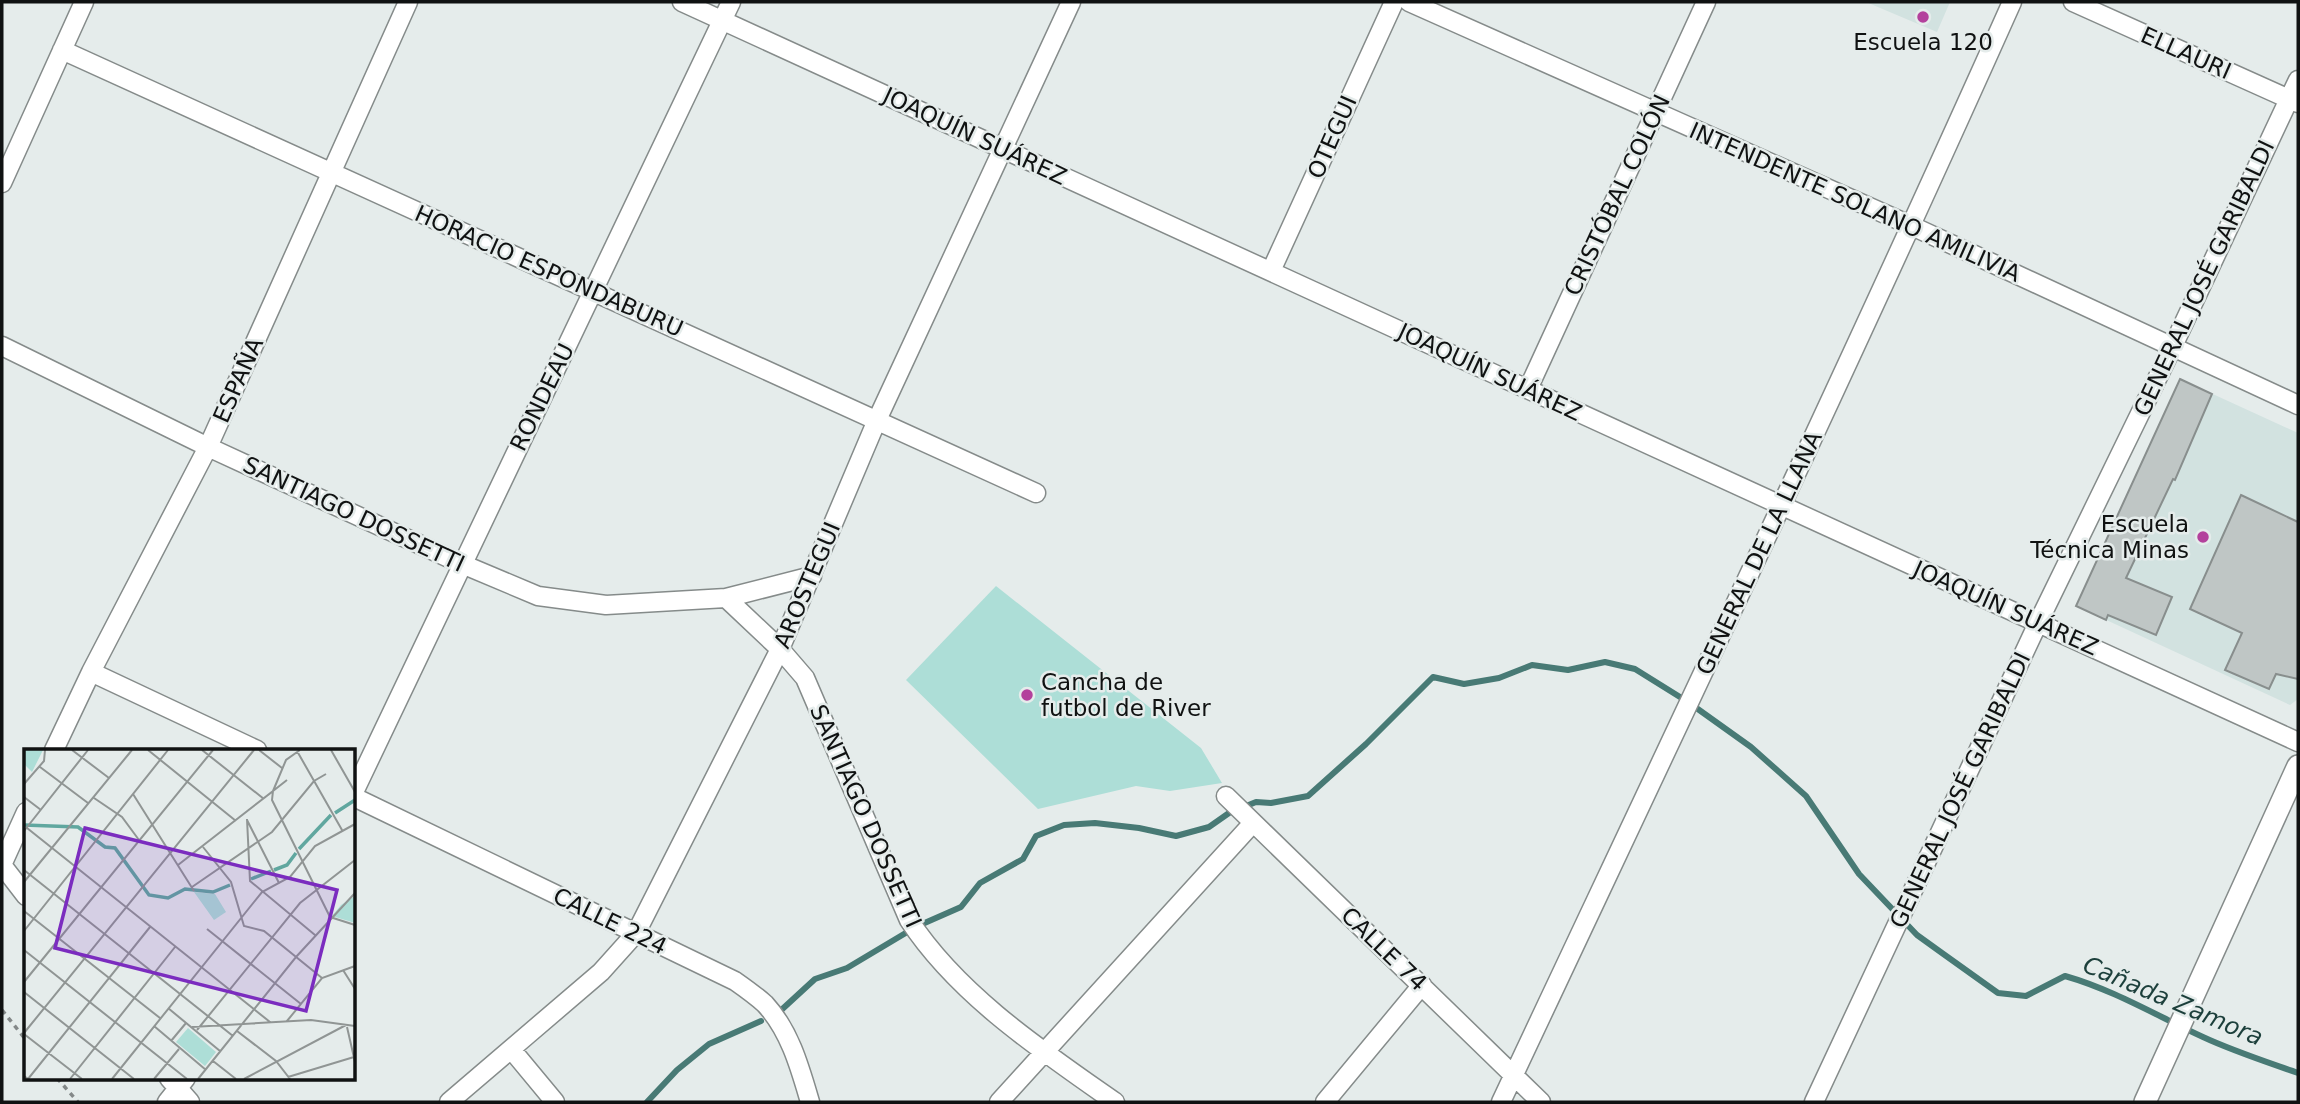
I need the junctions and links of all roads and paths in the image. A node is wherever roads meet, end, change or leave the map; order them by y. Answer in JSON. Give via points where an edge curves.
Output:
{"nodes":[{"id":1,"x":84,"y":2,"type":"edge"},
{"id":2,"x":408,"y":2,"type":"edge"},
{"id":3,"x":682,"y":2,"type":"edge"},
{"id":4,"x":731,"y":2,"type":"edge"},
{"id":5,"x":1071,"y":2,"type":"edge"},
{"id":6,"x":1394,"y":2,"type":"edge"},
{"id":7,"x":1409,"y":2,"type":"edge"},
{"id":8,"x":1706,"y":2,"type":"edge"},
{"id":9,"x":2012,"y":2,"type":"edge"},
{"id":10,"x":2073,"y":2,"type":"edge"},
{"id":11,"x":722,"y":20,"type":"junction"},
{"id":12,"x":62,"y":50,"type":"junction"},
{"id":13,"x":2298,"y":80,"type":"edge"},
{"id":14,"x":2294,"y":102,"type":"edge"},
{"id":15,"x":1655,"y":113,"type":"junction"},
{"id":16,"x":1003,"y":149,"type":"junction"},
{"id":17,"x":332,"y":173,"type":"junction"},
{"id":18,"x":2,"y":183,"type":"edge"},
{"id":19,"x":1912,"y":226,"type":"junction"},
{"id":20,"x":1271,"y":271,"type":"junction"},
{"id":21,"x":593,"y":291,"type":"junction"},
{"id":22,"x":2,"y":346,"type":"edge"},
{"id":23,"x":2173,"y":346,"type":"junction"},
{"id":24,"x":1528,"y":389,"type":"junction"},
{"id":25,"x":2298,"y":405,"type":"edge"},
{"id":26,"x":877,"y":420,"type":"junction"},
{"id":27,"x":208,"y":447,"type":"junction"},
{"id":28,"x":1036,"y":493,"type":"dead end"},
{"id":29,"x":1782,"y":507,"type":"junction"},
{"id":30,"x":462,"y":564,"type":"junction"},
{"id":31,"x":812,"y":576,"type":"junction"},
{"id":32,"x":726,"y":598,"type":"junction"},
{"id":33,"x":2038,"y":623,"type":"junction"},
{"id":34,"x":780,"y":649,"type":"junction"},
{"id":35,"x":91,"y":671,"type":"junction"},
{"id":36,"x":2298,"y":742,"type":"edge"},
{"id":37,"x":55,"y":749,"type":"edge"},
{"id":38,"x":253,"y":749,"type":"edge"},
{"id":39,"x":2298,"y":766,"type":"edge"},
{"id":40,"x":355,"y":792,"type":"edge"},
{"id":41,"x":355,"y":794,"type":"edge"},
{"id":42,"x":24,"y":816,"type":"edge"},
{"id":43,"x":2,"y":865,"type":"edge"},
{"id":44,"x":24,"y":893,"type":"edge"},
{"id":45,"x":636,"y":933,"type":"junction"},
{"id":46,"x":1422,"y":985,"type":"junction"},
{"id":47,"x":2,"y":1010,"type":"edge"},
{"id":48,"x":24,"y":1038,"type":"edge"},
{"id":49,"x":511,"y":1049,"type":"junction"},
{"id":50,"x":1044,"y":1053,"type":"junction"},
{"id":51,"x":1514,"y":1076,"type":"junction"},
{"id":52,"x":59,"y":1080,"type":"edge"},
{"id":53,"x":78,"y":1102,"type":"edge"},
{"id":54,"x":449,"y":1102,"type":"edge"},
{"id":55,"x":555,"y":1102,"type":"edge"},
{"id":56,"x":810,"y":1102,"type":"edge"},
{"id":57,"x":999,"y":1102,"type":"edge"},
{"id":58,"x":1115,"y":1102,"type":"edge"},
{"id":59,"x":1325,"y":1102,"type":"edge"},
{"id":60,"x":1501,"y":1102,"type":"edge"},
{"id":61,"x":1541,"y":1102,"type":"edge"},
{"id":62,"x":1814,"y":1102,"type":"edge"},
{"id":63,"x":2145,"y":1102,"type":"edge"}],
"edges":[{"from":1,"to":12,"type":"street"},
{"from":2,"to":17,"type":"street","name":"ESPAÑA"},
{"from":3,"to":11,"type":"street","name":"JOAQUÍN SUÁREZ"},
{"from":4,"to":11,"type":"street","name":"RONDEAU"},
{"from":5,"to":16,"type":"street","name":"AROSTEGUI"},
{"from":6,"to":20,"type":"street","name":"OTEGUI"},
{"from":7,"to":15,"type":"street","name":"INTENDENTE SOLANO AMILIVIA"},
{"from":8,"to":15,"type":"street","name":"CRISTÓBAL COLÓN"},
{"from":9,"to":19,"type":"street","name":"GENERAL DE LA LLANA"},
{"from":10,"to":14,"type":"street","name":"ELLAURI"},
{"from":11,"to":16,"type":"street","name":"JOAQUÍN SUÁREZ"},
{"from":11,"to":21,"type":"street","name":"RONDEAU"},
{"from":12,"to":17,"type":"street","name":"HORACIO ESPONDABURU"},
{"from":12,"to":18,"type":"street"},
{"from":13,"to":14,"type":"street","name":"GENERAL JOSÉ GARIBALDI"},
{"from":14,"to":23,"type":"street","name":"GENERAL JOSÉ GARIBALDI"},
{"from":15,"to":19,"type":"street","name":"INTENDENTE SOLANO AMILIVIA"},
{"from":15,"to":24,"type":"street","name":"CRISTÓBAL COLÓN"},
{"from":16,"to":20,"type":"street","name":"JOAQUÍN SUÁREZ"},
{"from":16,"to":26,"type":"street","name":"AROSTEGUI"},
{"from":17,"to":21,"type":"street","name":"HORACIO ESPONDABURU"},
{"from":17,"to":27,"type":"street","name":"ESPAÑA"},
{"from":19,"to":23,"type":"street","name":"INTENDENTE SOLANO AMILIVIA"},
{"from":19,"to":29,"type":"street","name":"GENERAL DE LA LLANA"},
{"from":20,"to":24,"type":"street","name":"JOAQUÍN SUÁREZ"},
{"from":21,"to":26,"type":"street","name":"HORACIO ESPONDABURU"},
{"from":21,"to":30,"type":"street","name":"RONDEAU"},
{"from":22,"to":27,"type":"street","name":"SANTIAGO DOSSETTI"},
{"from":23,"to":25,"type":"street","name":"INTENDENTE SOLANO AMILIVIA"},
{"from":23,"to":33,"type":"street","name":"GENERAL JOSÉ GARIBALDI"},
{"from":24,"to":29,"type":"street","name":"JOAQUÍN SUÁREZ"},
{"from":26,"to":28,"type":"street","name":"HORACIO ESPONDABURU"},
{"from":26,"to":31,"type":"street","name":"AROSTEGUI"},
{"from":27,"to":30,"type":"street","name":"SANTIAGO DOSSETTI"},
{"from":27,"to":35,"type":"street","name":"ESPAÑA"},
{"from":29,"to":33,"type":"street","name":"JOAQUÍN SUÁREZ"},
{"from":29,"to":51,"type":"street","name":"GENERAL DE LA LLANA"},
{"from":30,"to":32,"type":"street","name":"SANTIAGO DOSSETTI","via":[[538,596],[606,605]]},
{"from":30,"to":40,"type":"street","name":"RONDEAU"},
{"from":31,"to":32,"type":"street","name":"SANTIAGO DOSSETTI"},
{"from":31,"to":34,"type":"street","name":"AROSTEGUI"},
{"from":32,"to":34,"type":"street","name":"SANTIAGO DOSSETTI"},
{"from":33,"to":36,"type":"street","name":"JOAQUÍN SUÁREZ"},
{"from":33,"to":62,"type":"street","name":"GENERAL JOSÉ GARIBALDI"},
{"from":34,"to":45,"type":"street","name":"AROSTEGUI"},
{"from":34,"to":50,"type":"street","name":"SANTIAGO DOSSETTI","via":[[805,678],[915,930],[949,973]]},
{"from":35,"to":37,"type":"street","name":"ESPAÑA"},
{"from":35,"to":38,"type":"street"},
{"from":39,"to":63,"type":"street"},
{"from":41,"to":45,"type":"street","name":"CALLE 224"},
{"from":42,"to":43,"type":"street"},
{"from":43,"to":44,"type":"street"},
{"from":45,"to":49,"type":"street","name":"AROSTEGUI","via":[[601,972]]},
{"from":45,"to":56,"type":"street","name":"CALLE 224","via":[[735,981],[765,1004],[797,1059]]},
{"from":46,"to":50,"type":"street","name":"CALLE 74","via":[[1239,810]]},
{"from":46,"to":51,"type":"street","name":"CALLE 74"},
{"from":46,"to":59,"type":"street"},
{"from":47,"to":48,"type":"path"},
{"from":49,"to":54,"type":"street","name":"AROSTEGUI"},
{"from":49,"to":55,"type":"street"},
{"from":50,"to":57,"type":"street"},
{"from":50,"to":58,"type":"street","name":"SANTIAGO DOSSETTI"},
{"from":51,"to":60,"type":"street","name":"GENERAL DE LA LLANA"},
{"from":51,"to":61,"type":"street","name":"CALLE 74"},
{"from":52,"to":53,"type":"path"}]}
